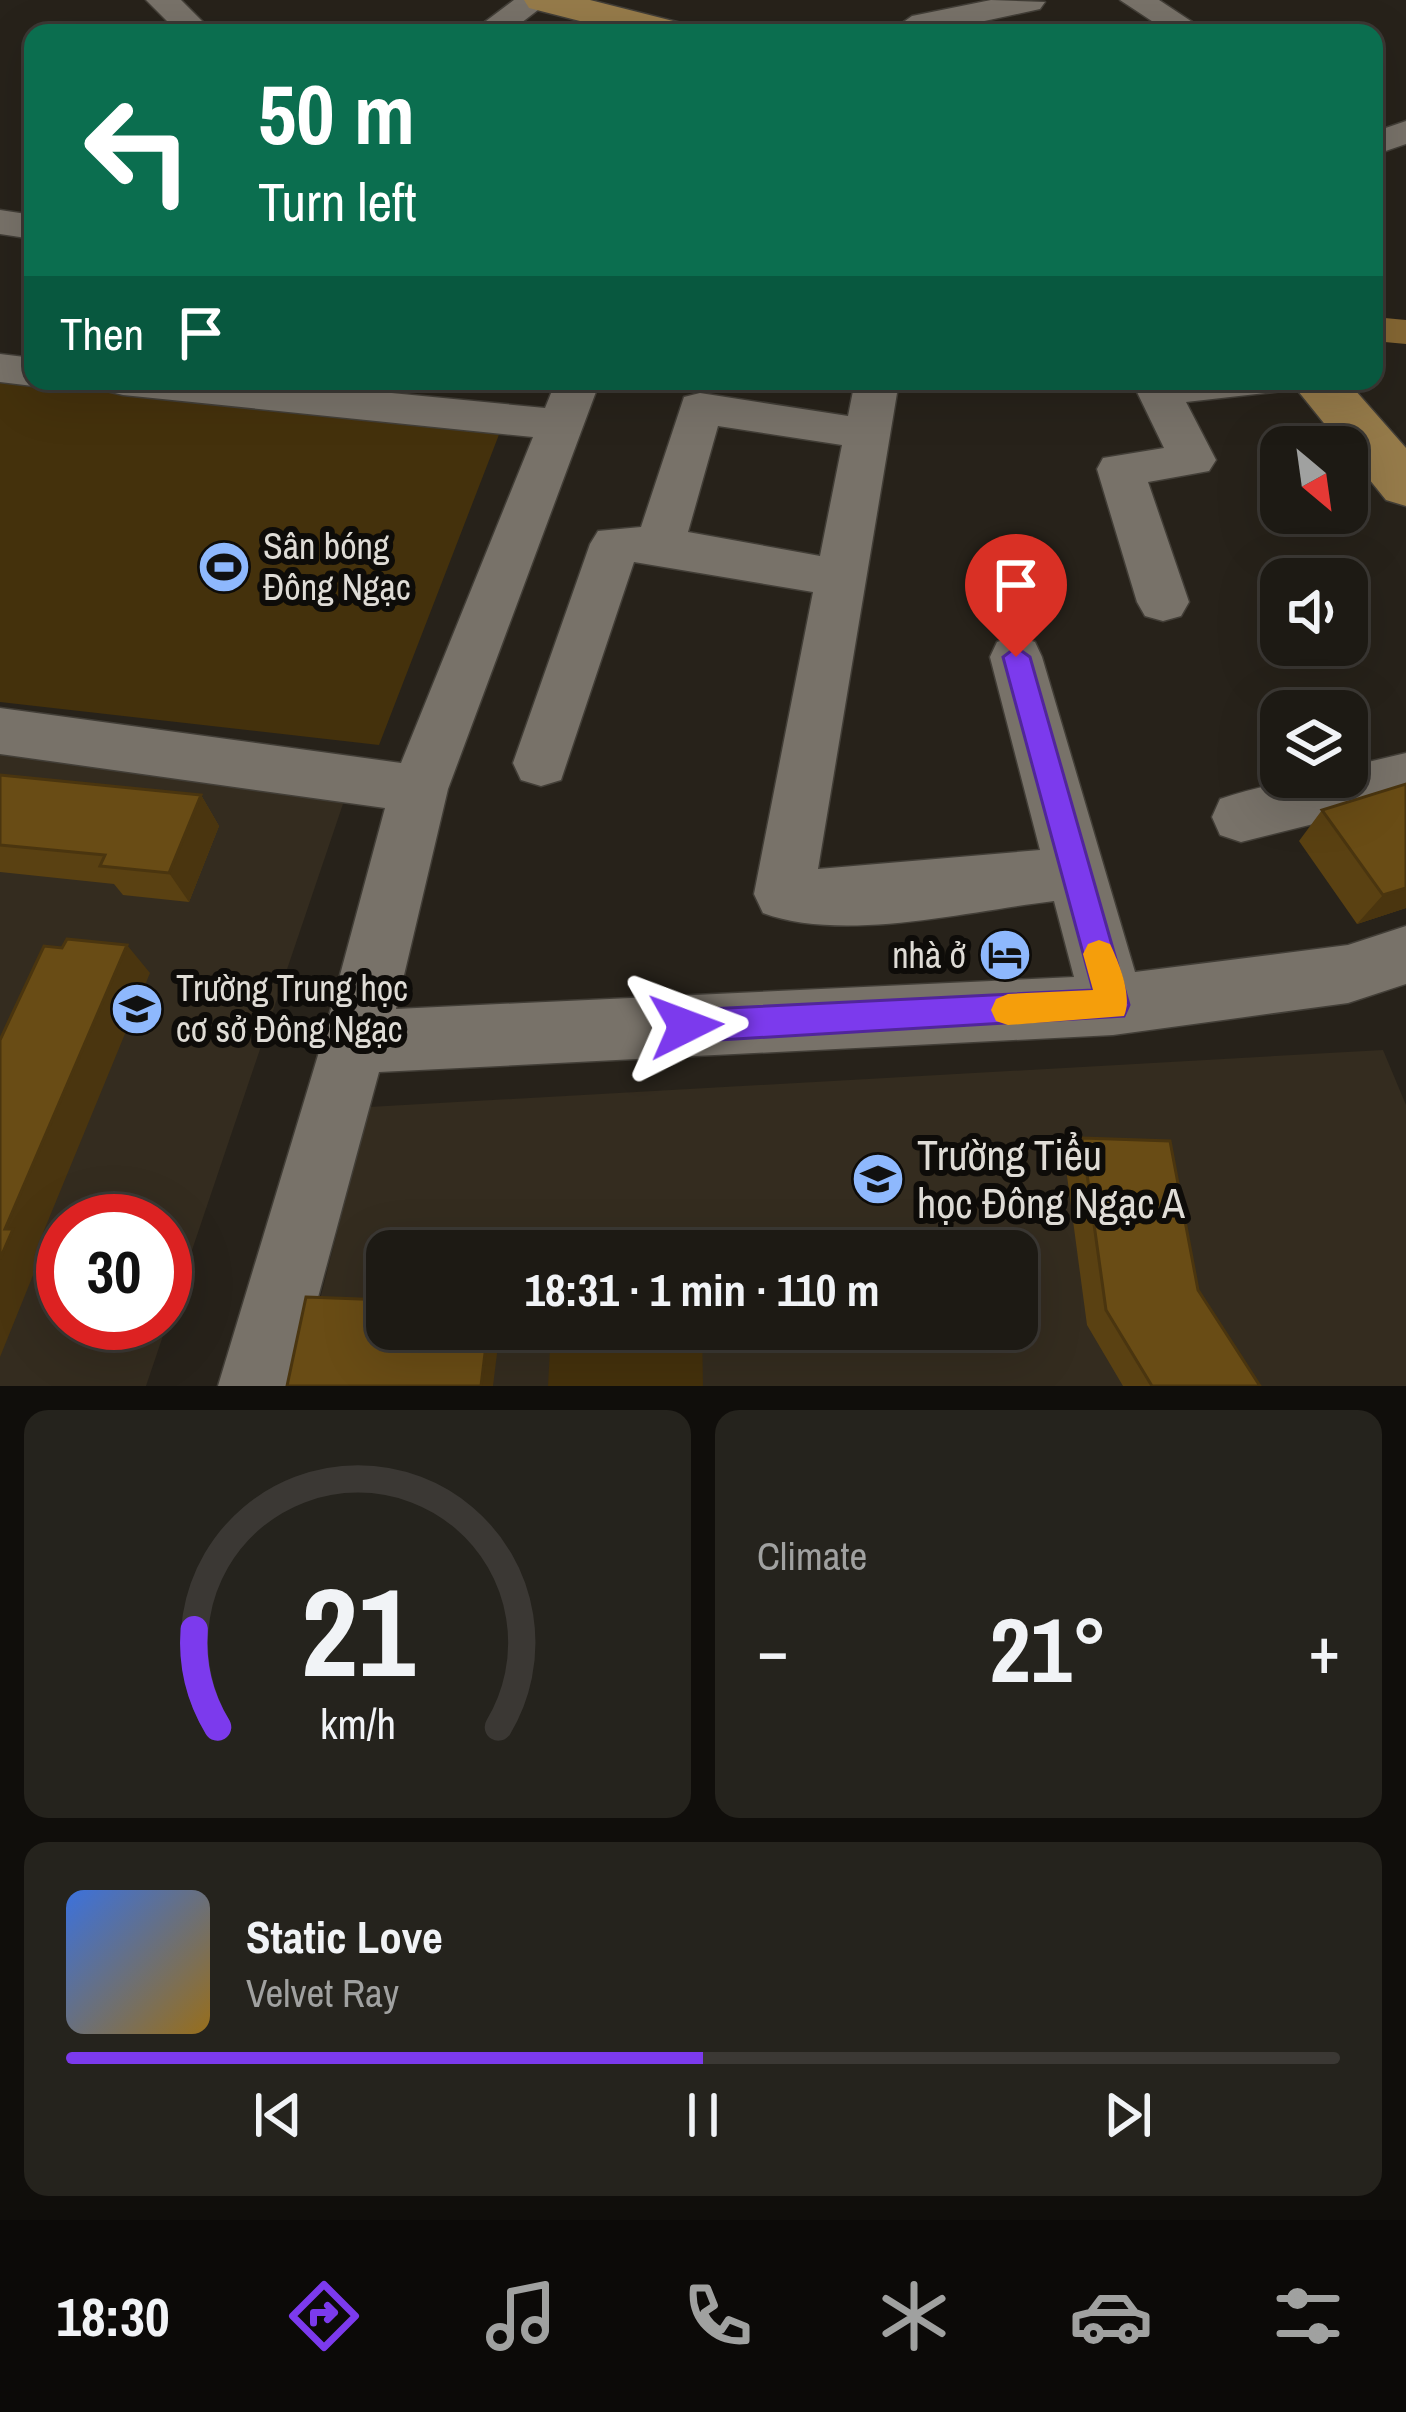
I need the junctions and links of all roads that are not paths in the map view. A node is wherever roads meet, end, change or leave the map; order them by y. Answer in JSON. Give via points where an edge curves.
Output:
{"nodes":[{"id":1,"x":161,"y":0,"type":"edge"},
{"id":2,"x":546,"y":0,"type":"edge"},
{"id":3,"x":1136,"y":0,"type":"edge"},
{"id":4,"x":1029,"y":2,"type":"edge"},
{"id":5,"x":970,"y":6,"type":"edge"},
{"id":6,"x":188,"y":24,"type":"edge"},
{"id":7,"x":502,"y":24,"type":"edge"},
{"id":8,"x":640,"y":24,"type":"edge"},
{"id":9,"x":920,"y":24,"type":"edge"},
{"id":10,"x":996,"y":24,"type":"edge"},
{"id":11,"x":1177,"y":24,"type":"edge"},
{"id":12,"x":305,"y":390,"type":"edge"},
{"id":13,"x":1158,"y":390,"type":"edge"},
{"id":14,"x":1325,"y":390,"type":"edge"},
{"id":15,"x":569,"y":403,"type":"edge"},
{"id":16,"x":872,"y":408,"type":"edge"},
{"id":17,"x":1406,"y":485,"type":"edge"},
{"id":18,"x":660,"y":545,"type":"junction"},
{"id":19,"x":842,"y":579,"type":"junction"},
{"id":20,"x":1163,"y":602,"type":"dead end"},
{"id":21,"x":1016,"y":657,"type":"dead end"},
{"id":22,"x":0,"y":731,"type":"edge"},
{"id":23,"x":541,"y":763,"type":"dead end"},
{"id":24,"x":1406,"y":777,"type":"edge"},
{"id":25,"x":418,"y":789,"type":"junction"},
{"id":26,"x":1241,"y":818,"type":"dead end"},
{"id":27,"x":1076,"y":872,"type":"junction"},
{"id":28,"x":1406,"y":956,"type":"edge"},
{"id":29,"x":1113,"y":1005,"type":"junction"},
{"id":30,"x":355,"y":1042,"type":"junction"},
{"id":31,"x":256,"y":1386,"type":"edge"}],
"edges":[{"from":1,"to":6,"type":"street"},
{"from":2,"to":7,"type":"street"},
{"from":2,"to":8,"type":"main road"},
{"from":3,"to":11,"type":"street"},
{"from":4,"to":5,"type":"street"},
{"from":5,"to":9,"type":"street"},
{"from":5,"to":10,"type":"street"},
{"from":12,"to":15,"type":"street"},
{"from":13,"to":20,"type":"street","via":[[1193,460],[1120,469]]},
{"from":14,"to":17,"type":"main road"},
{"from":15,"to":25,"type":"street"},
{"from":16,"to":18,"type":"street","via":[[700,408]]},
{"from":16,"to":19,"type":"street"},
{"from":18,"to":19,"type":"street"},
{"from":18,"to":23,"type":"street","via":[[615,544]]},
{"from":19,"to":27,"type":"street","via":[[784,894],[846,898]]},
{"from":21,"to":27,"type":"street"},
{"from":22,"to":25,"type":"street"},
{"from":24,"to":26,"type":"street"},
{"from":25,"to":30,"type":"street"},
{"from":27,"to":29,"type":"street"},
{"from":28,"to":29,"type":"street","via":[[1348,974]]},
{"from":29,"to":30,"type":"street"},
{"from":30,"to":31,"type":"street"}]}
